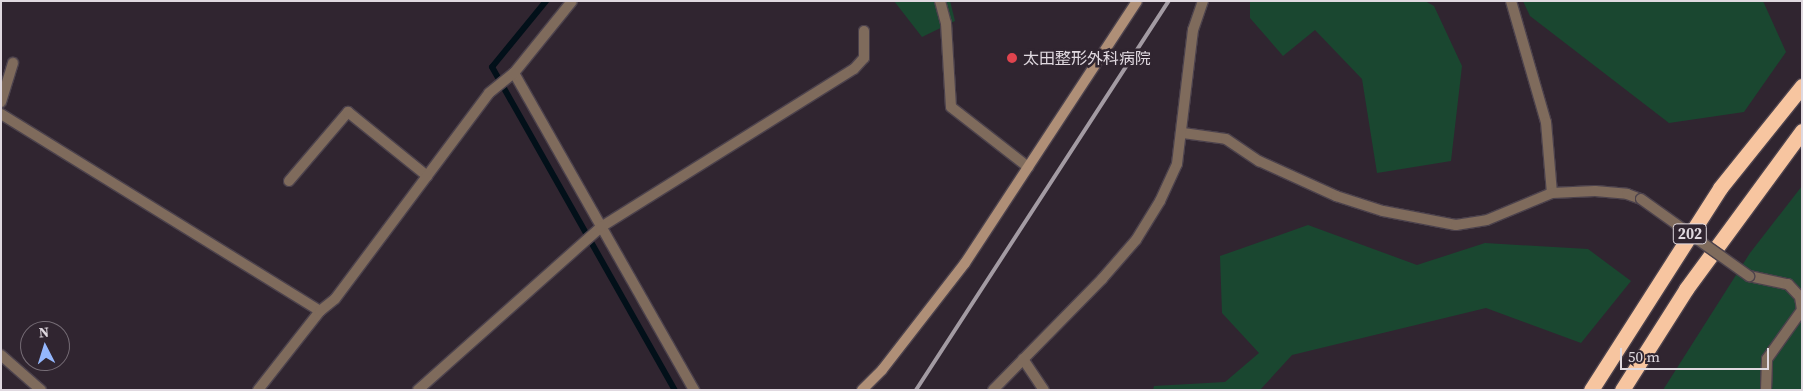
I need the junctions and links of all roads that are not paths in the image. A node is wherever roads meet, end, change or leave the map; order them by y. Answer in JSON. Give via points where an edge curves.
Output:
{"nodes":[{"id":1,"x":572,"y":1,"type":"edge"},
{"id":2,"x":940,"y":1,"type":"edge"},
{"id":3,"x":1137,"y":1,"type":"edge"},
{"id":4,"x":1204,"y":1,"type":"edge"},
{"id":5,"x":1511,"y":1,"type":"edge"},
{"id":6,"x":864,"y":31,"type":"dead end"},
{"id":7,"x":13,"y":63,"type":"dead end"},
{"id":8,"x":514,"y":73,"type":"junction"},
{"id":9,"x":1802,"y":86,"type":"edge"},
{"id":10,"x":1,"y":102,"type":"edge"},
{"id":11,"x":1,"y":114,"type":"edge"},
{"id":12,"x":1802,"y":131,"type":"edge"},
{"id":13,"x":1183,"y":133,"type":"junction"},
{"id":14,"x":1028,"y":167,"type":"junction"},
{"id":15,"x":427,"y":176,"type":"junction"},
{"id":16,"x":289,"y":181,"type":"dead end"},
{"id":17,"x":1552,"y":193,"type":"junction"},
{"id":18,"x":601,"y":227,"type":"junction"},
{"id":19,"x":1802,"y":310,"type":"edge"},
{"id":20,"x":320,"y":311,"type":"junction"},
{"id":21,"x":1,"y":355,"type":"edge"},
{"id":22,"x":1023,"y":358,"type":"junction"},
{"id":23,"x":40,"y":390,"type":"edge"},
{"id":24,"x":258,"y":390,"type":"edge"},
{"id":25,"x":418,"y":390,"type":"edge"},
{"id":26,"x":694,"y":390,"type":"edge"},
{"id":27,"x":862,"y":390,"type":"edge"},
{"id":28,"x":993,"y":390,"type":"edge"},
{"id":29,"x":1044,"y":390,"type":"edge"},
{"id":30,"x":1591,"y":390,"type":"edge"},
{"id":31,"x":1622,"y":390,"type":"edge"},
{"id":32,"x":1766,"y":390,"type":"edge"}],
"edges":[{"from":1,"to":8,"type":"street"},
{"from":2,"to":14,"type":"street","via":[[946,23],[951,106]]},
{"from":3,"to":14,"type":"street"},
{"from":4,"to":13,"type":"street","via":[[1193,30]]},
{"from":5,"to":17,"type":"street","via":[[1546,122]]},
{"from":6,"to":18,"type":"street","via":[[864,58],[854,69]]},
{"from":7,"to":10,"type":"street"},
{"from":8,"to":15,"type":"street","via":[[489,92]]},
{"from":8,"to":18,"type":"street"},
{"from":9,"to":30,"type":"highway","number":"202","via":[[1720,188]]},
{"from":11,"to":20,"type":"street"},
{"from":12,"to":31,"type":"highway","number":"202","via":[[1686,289]]},
{"from":13,"to":17,"type":"street","via":[[1226,139],[1259,161],[1336,196],[1383,211],[1456,225],[1487,220]]},
{"from":13,"to":22,"type":"street","via":[[1177,164],[1160,201],[1136,240]]},
{"from":14,"to":27,"type":"street","via":[[965,264],[882,370]]},
{"from":15,"to":16,"type":"street","via":[[348,112]]},
{"from":15,"to":20,"type":"street","via":[[335,299]]},
{"from":17,"to":19,"type":"street","bridge":true,"via":[[1595,191],[1627,194],[1641,199],[1749,276],[1788,284],[1800,296]]},
{"from":18,"to":25,"type":"street"},
{"from":18,"to":26,"type":"street"},
{"from":19,"to":32,"type":"street","via":[[1768,359]]},
{"from":20,"to":24,"type":"street"},
{"from":21,"to":23,"type":"street"},
{"from":22,"to":28,"type":"street"},
{"from":22,"to":29,"type":"street"}]}
